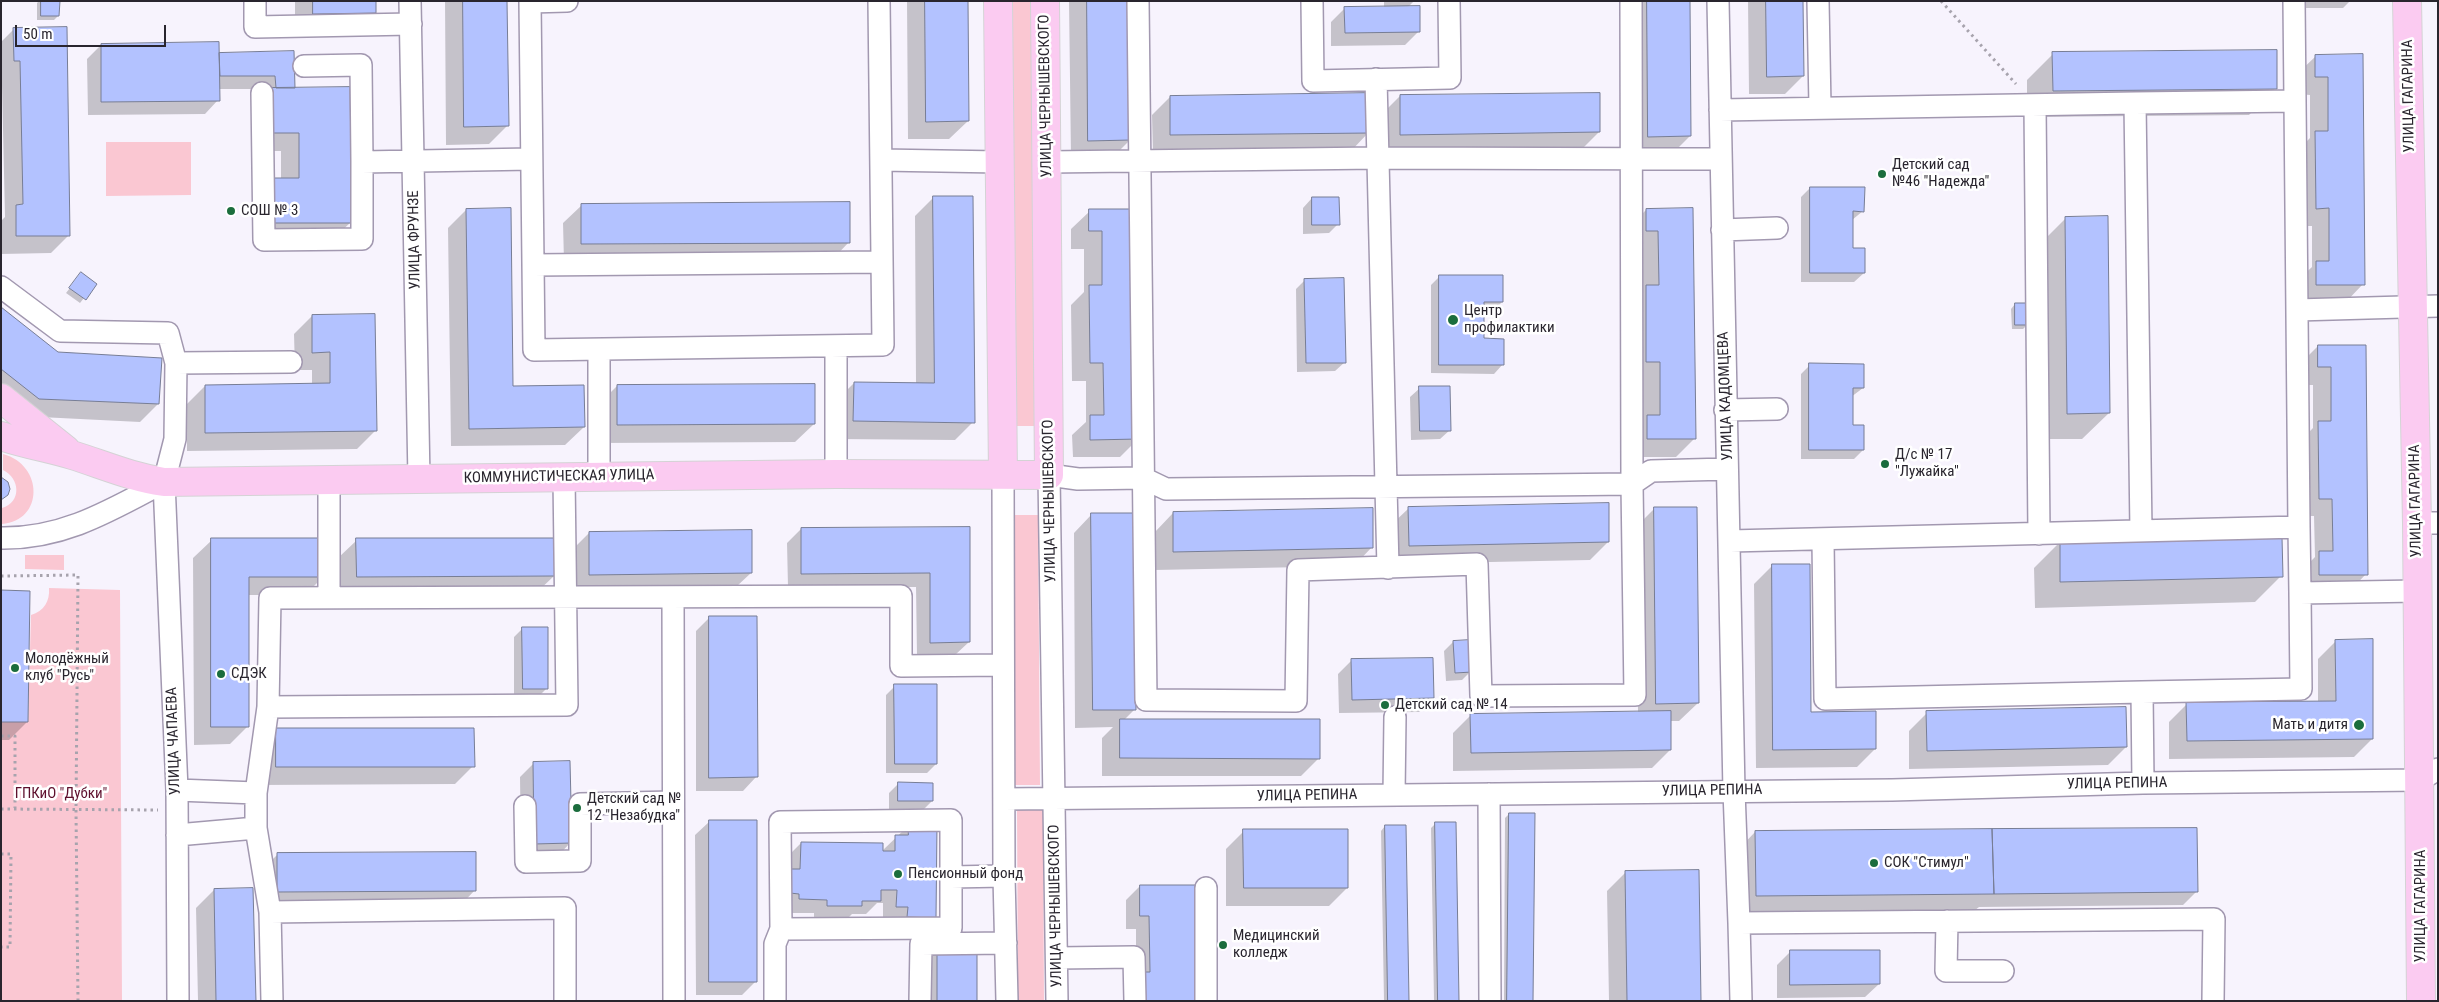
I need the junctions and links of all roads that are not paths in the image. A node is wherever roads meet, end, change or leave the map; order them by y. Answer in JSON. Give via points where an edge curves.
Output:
{"nodes":[{"id":1,"x":255,"y":1,"type":"edge"},
{"id":2,"x":410,"y":1,"type":"edge"},
{"id":3,"x":567,"y":1,"type":"edge"},
{"id":4,"x":879,"y":1,"type":"edge"},
{"id":5,"x":998,"y":1,"type":"edge"},
{"id":6,"x":1045,"y":1,"type":"edge"},
{"id":7,"x":1138,"y":1,"type":"edge"},
{"id":8,"x":1312,"y":1,"type":"edge"},
{"id":9,"x":1449,"y":1,"type":"edge"},
{"id":10,"x":1631,"y":1,"type":"edge"},
{"id":11,"x":1718,"y":1,"type":"edge"},
{"id":12,"x":1818,"y":1,"type":"edge"},
{"id":13,"x":2294,"y":1,"type":"edge"},
{"id":14,"x":2407,"y":1,"type":"edge"},
{"id":15,"x":411,"y":24,"type":"junction"},
{"id":16,"x":304,"y":66,"type":"dead end"},
{"id":17,"x":1376,"y":80,"type":"junction"},
{"id":18,"x":262,"y":93,"type":"dead end"},
{"id":19,"x":2295,"y":101,"type":"junction"},
{"id":20,"x":2135,"y":103,"type":"junction"},
{"id":21,"x":2035,"y":105,"type":"junction"},
{"id":22,"x":1820,"y":107,"type":"junction"},
{"id":23,"x":1720,"y":110,"type":"junction"},
{"id":24,"x":1377,"y":158,"type":"junction"},
{"id":25,"x":1632,"y":158,"type":"junction"},
{"id":26,"x":531,"y":159,"type":"junction"},
{"id":27,"x":1721,"y":159,"type":"junction"},
{"id":28,"x":881,"y":160,"type":"junction"},
{"id":29,"x":1140,"y":160,"type":"junction"},
{"id":30,"x":413,"y":161,"type":"junction"},
{"id":31,"x":362,"y":162,"type":"junction"},
{"id":32,"x":1000,"y":162,"type":"junction"},
{"id":33,"x":1048,"y":162,"type":"junction"},
{"id":34,"x":1777,"y":228,"type":"dead end"},
{"id":35,"x":1722,"y":230,"type":"junction"},
{"id":36,"x":882,"y":262,"type":"junction"},
{"id":37,"x":533,"y":265,"type":"junction"},
{"id":38,"x":1,"y":287,"type":"edge"},
{"id":39,"x":2425,"y":306,"type":"edge"},
{"id":40,"x":2297,"y":310,"type":"junction"},
{"id":41,"x":836,"y":347,"type":"junction"},
{"id":42,"x":599,"y":350,"type":"junction"},
{"id":43,"x":291,"y":362,"type":"dead end"},
{"id":44,"x":176,"y":363,"type":"junction"},
{"id":45,"x":1,"y":398,"type":"edge"},
{"id":46,"x":1777,"y":409,"type":"dead end"},
{"id":47,"x":1725,"y":410,"type":"junction"},
{"id":48,"x":1,"y":436,"type":"edge"},
{"id":49,"x":73,"y":456,"type":"junction"},
{"id":50,"x":1728,"y":469,"type":"junction"},
{"id":51,"x":836,"y":474,"type":"junction"},
{"id":52,"x":1049,"y":475,"type":"junction"},
{"id":53,"x":599,"y":476,"type":"junction"},
{"id":54,"x":1003,"y":476,"type":"junction"},
{"id":55,"x":564,"y":477,"type":"junction"},
{"id":56,"x":1143,"y":478,"type":"junction"},
{"id":57,"x":419,"y":479,"type":"junction"},
{"id":58,"x":329,"y":480,"type":"junction"},
{"id":59,"x":164,"y":482,"type":"junction"},
{"id":60,"x":1632,"y":484,"type":"junction"},
{"id":61,"x":1386,"y":488,"type":"junction"},
{"id":62,"x":2427,"y":523,"type":"edge"},
{"id":63,"x":2299,"y":527,"type":"junction"},
{"id":64,"x":2141,"y":531,"type":"junction"},
{"id":65,"x":2039,"y":534,"type":"junction"},
{"id":66,"x":1,"y":538,"type":"edge"},
{"id":67,"x":1823,"y":540,"type":"junction"},
{"id":68,"x":1730,"y":541,"type":"junction"},
{"id":69,"x":1388,"y":568,"type":"junction"},
{"id":70,"x":2417,"y":591,"type":"junction"},
{"id":71,"x":2300,"y":593,"type":"junction"},
{"id":72,"x":565,"y":597,"type":"junction"},
{"id":73,"x":673,"y":597,"type":"junction"},
{"id":74,"x":329,"y":598,"type":"junction"},
{"id":75,"x":1003,"y":665,"type":"junction"},
{"id":76,"x":2142,"y":692,"type":"junction"},
{"id":77,"x":268,"y":707,"type":"junction"},
{"id":78,"x":1396,"y":717,"type":"dead end"},
{"id":79,"x":2429,"y":774,"type":"edge"},
{"id":80,"x":2143,"y":783,"type":"junction"},
{"id":81,"x":1734,"y":791,"type":"junction"},
{"id":82,"x":256,"y":793,"type":"junction"},
{"id":83,"x":1489,"y":794,"type":"junction"},
{"id":84,"x":1394,"y":795,"type":"junction"},
{"id":85,"x":1004,"y":799,"type":"junction"},
{"id":86,"x":1055,"y":799,"type":"junction"},
{"id":87,"x":177,"y":800,"type":"junction"},
{"id":88,"x":673,"y":802,"type":"junction"},
{"id":89,"x":526,"y":806,"type":"dead end"},
{"id":90,"x":256,"y":828,"type":"junction"},
{"id":91,"x":177,"y":835,"type":"junction"},
{"id":92,"x":1004,"y":876,"type":"junction"},
{"id":93,"x":951,"y":877,"type":"junction"},
{"id":94,"x":1206,"y":888,"type":"dead end"},
{"id":95,"x":270,"y":912,"type":"junction"},
{"id":96,"x":1947,"y":921,"type":"junction"},
{"id":97,"x":1739,"y":923,"type":"junction"},
{"id":98,"x":781,"y":929,"type":"junction"},
{"id":99,"x":1006,"y":943,"type":"junction"},
{"id":100,"x":1057,"y":958,"type":"junction"},
{"id":101,"x":2429,"y":960,"type":"edge"},
{"id":102,"x":2003,"y":971,"type":"dead end"},
{"id":103,"x":178,"y":1001,"type":"edge"},
{"id":104,"x":272,"y":1001,"type":"edge"},
{"id":105,"x":565,"y":1001,"type":"edge"},
{"id":106,"x":674,"y":1001,"type":"edge"},
{"id":107,"x":775,"y":1001,"type":"edge"},
{"id":108,"x":920,"y":1001,"type":"edge"},
{"id":109,"x":1007,"y":1001,"type":"edge"},
{"id":110,"x":1057,"y":1001,"type":"edge"},
{"id":111,"x":1134,"y":1001,"type":"edge"},
{"id":112,"x":1206,"y":1001,"type":"edge"},
{"id":113,"x":1490,"y":1001,"type":"edge"},
{"id":114,"x":1741,"y":1001,"type":"edge"},
{"id":115,"x":2213,"y":1001,"type":"edge"},
{"id":116,"x":2421,"y":1001,"type":"edge"}],
"edges":[{"from":1,"to":15,"type":"street","via":[[255,27]]},
{"from":2,"to":15,"type":"street","name":"УЛИЦА ФРУНЗЕ"},
{"from":3,"to":26,"type":"street","via":[[530,2]]},
{"from":4,"to":28,"type":"street"},
{"from":5,"to":32,"type":"main road"},
{"from":6,"to":33,"type":"main road","name":"УЛИЦА ЧЕРНЫШЕВСКОГО"},
{"from":7,"to":29,"type":"street"},
{"from":8,"to":17,"type":"street","via":[[1314,81]]},
{"from":9,"to":17,"type":"street","via":[[1450,78]]},
{"from":10,"to":25,"type":"street"},
{"from":11,"to":23,"type":"street","name":"УЛИЦА КАДОМЦЕВА"},
{"from":12,"to":22,"type":"street"},
{"from":13,"to":19,"type":"street"},
{"from":14,"to":39,"type":"main road","name":"УЛИЦА ГАГАРИНА"},
{"from":15,"to":30,"type":"street","name":"УЛИЦА ФРУНЗЕ"},
{"from":16,"to":31,"type":"street","via":[[362,65]]},
{"from":17,"to":24,"type":"street"},
{"from":18,"to":31,"type":"street","via":[[264,240],[362,239]]},
{"from":19,"to":20,"type":"street"},
{"from":19,"to":40,"type":"street"},
{"from":20,"to":21,"type":"street"},
{"from":20,"to":64,"type":"street"},
{"from":21,"to":22,"type":"street"},
{"from":21,"to":65,"type":"street"},
{"from":22,"to":23,"type":"street"},
{"from":23,"to":27,"type":"street","name":"УЛИЦА КАДОМЦЕВА"},
{"from":24,"to":25,"type":"street"},
{"from":24,"to":29,"type":"street"},
{"from":24,"to":61,"type":"street"},
{"from":25,"to":27,"type":"street"},
{"from":25,"to":60,"type":"street"},
{"from":26,"to":30,"type":"street"},
{"from":26,"to":37,"type":"street"},
{"from":27,"to":35,"type":"street","name":"УЛИЦА КАДОМЦЕВА"},
{"from":28,"to":32,"type":"street"},
{"from":28,"to":36,"type":"street"},
{"from":29,"to":33,"type":"street"},
{"from":29,"to":56,"type":"street"},
{"from":30,"to":31,"type":"street"},
{"from":30,"to":57,"type":"street","name":"УЛИЦА ФРУНЗЕ"},
{"from":32,"to":54,"type":"main road"},
{"from":33,"to":52,"type":"main road","name":"УЛИЦА ЧЕРНЫШЕВСКОГО"},
{"from":34,"to":35,"type":"street"},
{"from":35,"to":47,"type":"street","name":"УЛИЦА КАДОМЦЕВА"},
{"from":36,"to":37,"type":"street"},
{"from":36,"to":41,"type":"street","via":[[883,345]]},
{"from":37,"to":42,"type":"street","via":[[534,350]]},
{"from":38,"to":44,"type":"street","name":"УЛИЦА ЧАПАЕВА","via":[[60,331],[168,333]]},
{"from":39,"to":40,"type":"street"},
{"from":39,"to":62,"type":"main road","name":"УЛИЦА ГАГАРИНА"},
{"from":40,"to":63,"type":"street"},
{"from":41,"to":42,"type":"street"},
{"from":41,"to":51,"type":"street"},
{"from":42,"to":53,"type":"street"},
{"from":43,"to":44,"type":"street"},
{"from":44,"to":59,"type":"street","name":"УЛИЦА ЧАПАЕВА","via":[[175,439]]},
{"from":45,"to":49,"type":"main road","name":"КОММУНИСТИЧЕСКАЯ УЛИЦА"},
{"from":46,"to":47,"type":"street"},
{"from":47,"to":50,"type":"street","name":"УЛИЦА КАДОМЦЕВА"},
{"from":48,"to":49,"type":"main road","name":"КОММУНИСТИЧЕСКАЯ УЛИЦА"},
{"from":49,"to":59,"type":"main road","name":"КОММУНИСТИЧЕСКАЯ УЛИЦА","via":[[107,469]]},
{"from":50,"to":60,"type":"street","via":[[1651,471]]},
{"from":50,"to":68,"type":"street","name":"УЛИЦА КАДОМЦЕВА"},
{"from":51,"to":53,"type":"main road","name":"КОММУНИСТИЧЕСКАЯ УЛИЦА"},
{"from":51,"to":54,"type":"main road","name":"КОММУНИСТИЧЕСКАЯ УЛИЦА"},
{"from":52,"to":54,"type":"main road","name":"КОММУНИСТИЧЕСКАЯ УЛИЦА"},
{"from":52,"to":56,"type":"street","via":[[1078,479]]},
{"from":52,"to":86,"type":"street","name":"УЛИЦА ЧЕРНЫШЕВСКОГО"},
{"from":53,"to":55,"type":"main road","name":"КОММУНИСТИЧЕСКАЯ УЛИЦА"},
{"from":54,"to":75,"type":"street"},
{"from":55,"to":57,"type":"main road","name":"КОММУНИСТИЧЕСКАЯ УЛИЦА"},
{"from":55,"to":72,"type":"street"},
{"from":56,"to":61,"type":"street","via":[[1166,489]]},
{"from":56,"to":69,"type":"street","via":[[1146,700],[1296,701],[1298,570]]},
{"from":57,"to":58,"type":"main road","name":"КОММУНИСТИЧЕСКАЯ УЛИЦА"},
{"from":58,"to":59,"type":"main road","name":"КОММУНИСТИЧЕСКАЯ УЛИЦА"},
{"from":58,"to":74,"type":"street"},
{"from":59,"to":66,"type":"street","via":[[96,517],[53,534]]},
{"from":59,"to":87,"type":"street","name":"УЛИЦА ЧАПАЕВА"},
{"from":60,"to":61,"type":"street"},
{"from":60,"to":69,"type":"street","via":[[1635,695],[1481,696],[1477,564]]},
{"from":61,"to":69,"type":"street"},
{"from":62,"to":70,"type":"main road","name":"УЛИЦА ГАГАРИНА"},
{"from":63,"to":64,"type":"street"},
{"from":63,"to":71,"type":"street"},
{"from":64,"to":65,"type":"street"},
{"from":65,"to":67,"type":"street"},
{"from":67,"to":68,"type":"street"},
{"from":67,"to":76,"type":"street","via":[[1826,699]]},
{"from":68,"to":81,"type":"street","name":"УЛИЦА КАДОМЦЕВА"},
{"from":70,"to":71,"type":"street"},
{"from":70,"to":79,"type":"main road","name":"УЛИЦА ГАГАРИНА"},
{"from":71,"to":76,"type":"street","via":[[2301,688]]},
{"from":72,"to":73,"type":"street"},
{"from":72,"to":74,"type":"street"},
{"from":72,"to":77,"type":"street","via":[[567,705]]},
{"from":73,"to":75,"type":"street","via":[[901,596],[901,666]]},
{"from":73,"to":88,"type":"street"},
{"from":74,"to":77,"type":"street","via":[[270,598]]},
{"from":75,"to":85,"type":"street"},
{"from":76,"to":80,"type":"street"},
{"from":77,"to":82,"type":"street"},
{"from":78,"to":84,"type":"street"},
{"from":79,"to":80,"type":"street","name":"УЛИЦА РЕПИНА"},
{"from":79,"to":101,"type":"main road","name":"УЛИЦА ГАГАРИНА"},
{"from":80,"to":81,"type":"street","name":"УЛИЦА РЕПИНА"},
{"from":81,"to":83,"type":"street","name":"УЛИЦА РЕПИНА"},
{"from":81,"to":97,"type":"street","name":"УЛИЦА КАДОМЦЕВА"},
{"from":82,"to":87,"type":"street"},
{"from":82,"to":90,"type":"street"},
{"from":83,"to":84,"type":"street","name":"УЛИЦА РЕПИНА"},
{"from":83,"to":113,"type":"street"},
{"from":84,"to":86,"type":"street","name":"УЛИЦА РЕПИНА"},
{"from":85,"to":86,"type":"street","name":"УЛИЦА РЕПИНА"},
{"from":85,"to":92,"type":"street"},
{"from":86,"to":100,"type":"street","name":"УЛИЦА ЧЕРНЫШЕВСКОГО"},
{"from":87,"to":91,"type":"street","name":"УЛИЦА ЧАПАЕВА"},
{"from":88,"to":89,"type":"street","via":[[580,804],[580,861],[526,862]]},
{"from":88,"to":106,"type":"street"},
{"from":90,"to":91,"type":"street"},
{"from":90,"to":95,"type":"street"},
{"from":91,"to":103,"type":"street","name":"УЛИЦА ЧАПАЕВА"},
{"from":92,"to":93,"type":"street"},
{"from":92,"to":99,"type":"street"},
{"from":93,"to":98,"type":"street","via":[[951,928]]},
{"from":93,"to":98,"type":"street","via":[[950,820],[780,822]]},
{"from":94,"to":112,"type":"street"},
{"from":95,"to":104,"type":"street"},
{"from":95,"to":105,"type":"street","via":[[565,908]]},
{"from":96,"to":97,"type":"street"},
{"from":96,"to":102,"type":"street","via":[[1946,971]]},
{"from":96,"to":115,"type":"street","via":[[2214,919]]},
{"from":97,"to":114,"type":"street","name":"УЛИЦА КАДОМЦЕВА"},
{"from":98,"to":107,"type":"street","via":[[775,944]]},
{"from":99,"to":108,"type":"street","via":[[921,944]]},
{"from":99,"to":109,"type":"street"},
{"from":100,"to":110,"type":"street","name":"УЛИЦА ЧЕРНЫШЕВСКОГО"},
{"from":100,"to":111,"type":"street","via":[[1134,957]]},
{"from":101,"to":116,"type":"main road","name":"УЛИЦА ГАГАРИНА"}]}
